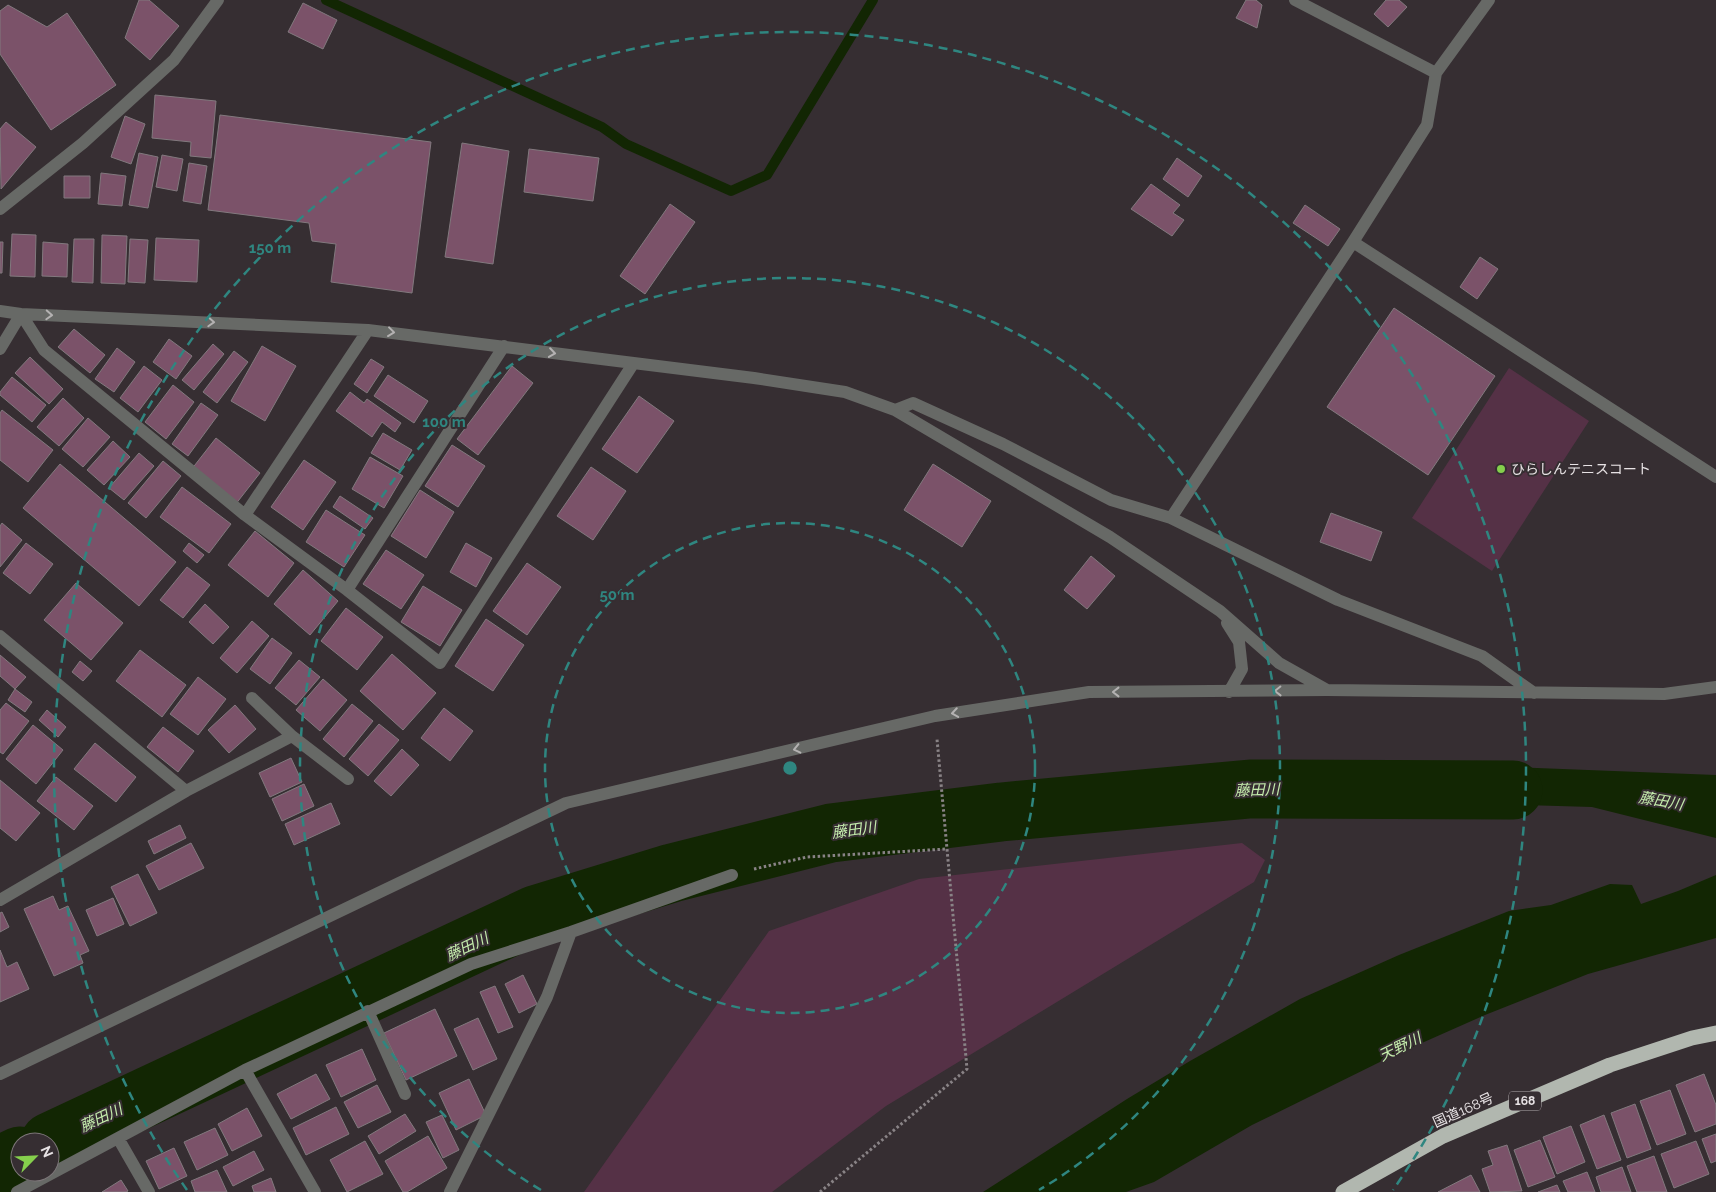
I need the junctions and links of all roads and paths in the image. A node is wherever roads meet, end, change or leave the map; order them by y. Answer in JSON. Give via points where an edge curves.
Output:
{"nodes":[{"id":1,"x":218,"y":0,"type":"edge"},
{"id":2,"x":1295,"y":0,"type":"edge"},
{"id":3,"x":1489,"y":0,"type":"edge"},
{"id":4,"x":1436,"y":73,"type":"junction"},
{"id":5,"x":0,"y":209,"type":"edge"},
{"id":6,"x":1353,"y":242,"type":"junction"},
{"id":7,"x":0,"y":311,"type":"edge"},
{"id":8,"x":21,"y":314,"type":"junction"},
{"id":9,"x":368,"y":330,"type":"junction"},
{"id":10,"x":504,"y":346,"type":"junction"},
{"id":11,"x":0,"y":349,"type":"edge"},
{"id":12,"x":634,"y":364,"type":"junction"},
{"id":13,"x":895,"y":410,"type":"junction"},
{"id":14,"x":1716,"y":477,"type":"edge"},
{"id":15,"x":245,"y":515,"type":"junction"},
{"id":16,"x":1171,"y":518,"type":"junction"},
{"id":17,"x":347,"y":590,"type":"junction"},
{"id":18,"x":1220,"y":611,"type":"junction"},
{"id":19,"x":0,"y":636,"type":"edge"},
{"id":20,"x":1716,"y":687,"type":"edge"},
{"id":21,"x":1327,"y":690,"type":"junction"},
{"id":22,"x":1229,"y":692,"type":"junction"},
{"id":23,"x":1534,"y":693,"type":"junction"},
{"id":24,"x":252,"y":698,"type":"dead end"},
{"id":25,"x":292,"y":736,"type":"junction"},
{"id":26,"x":939,"y":757,"type":"dead end"},
{"id":27,"x":348,"y":779,"type":"dead end"},
{"id":28,"x":186,"y":791,"type":"junction"},
{"id":29,"x":947,"y":849,"type":"junction"},
{"id":30,"x":732,"y":875,"type":"joint"},
{"id":31,"x":0,"y":900,"type":"edge"},
{"id":32,"x":571,"y":932,"type":"junction"},
{"id":33,"x":368,"y":1011,"type":"junction"},
{"id":34,"x":1716,"y":1033,"type":"edge"},
{"id":35,"x":245,"y":1070,"type":"junction"},
{"id":36,"x":0,"y":1074,"type":"edge"},
{"id":37,"x":405,"y":1094,"type":"dead end"},
{"id":38,"x":118,"y":1138,"type":"junction"},
{"id":39,"x":17,"y":1192,"type":"edge"},
{"id":40,"x":149,"y":1192,"type":"edge"},
{"id":41,"x":315,"y":1192,"type":"edge"},
{"id":42,"x":450,"y":1192,"type":"edge"},
{"id":43,"x":820,"y":1192,"type":"edge"},
{"id":44,"x":1343,"y":1192,"type":"edge"}],
"edges":[{"from":1,"to":5,"type":"street","via":[[174,60],[83,143]]},
{"from":2,"to":4,"type":"street"},
{"from":3,"to":4,"type":"street"},
{"from":4,"to":6,"type":"street","via":[[1427,125]]},
{"from":6,"to":14,"type":"street"},
{"from":6,"to":16,"type":"street"},
{"from":7,"to":8,"type":"street"},
{"from":8,"to":9,"type":"street","one_way":true},
{"from":8,"to":11,"type":"street"},
{"from":8,"to":15,"type":"street","via":[[44,350]]},
{"from":9,"to":10,"type":"street","one_way":true},
{"from":9,"to":15,"type":"street"},
{"from":10,"to":12,"type":"street","one_way":true},
{"from":10,"to":17,"type":"street"},
{"from":12,"to":13,"type":"street","via":[[845,392]]},
{"from":12,"to":17,"type":"street","via":[[440,662]]},
{"from":13,"to":16,"type":"street","via":[[913,403],[1004,444],[1110,500]]},
{"from":13,"to":18,"type":"street","via":[[1110,537]]},
{"from":15,"to":17,"type":"street"},
{"from":16,"to":23,"type":"street","via":[[1338,600],[1482,656]]},
{"from":18,"to":21,"type":"street","via":[[1279,663]]},
{"from":18,"to":22,"type":"street","via":[[1239,642],[1242,669]]},
{"from":19,"to":28,"type":"street"},
{"from":20,"to":23,"type":"street","via":[[1664,694]]},
{"from":21,"to":22,"type":"street","one_way":true},
{"from":21,"to":23,"type":"street"},
{"from":22,"to":36,"type":"street","one_way":true,"via":[[1089,692],[935,716],[566,804]]},
{"from":24,"to":25,"type":"street"},
{"from":25,"to":27,"type":"street"},
{"from":25,"to":28,"type":"street"},
{"from":26,"to":29,"type":"path"},
{"from":28,"to":31,"type":"street"},
{"from":29,"to":30,"type":"path","via":[[807,856]]},
{"from":29,"to":43,"type":"path","via":[[967,1069]]},
{"from":30,"to":32,"type":"street"},
{"from":32,"to":33,"type":"street","via":[[471,964]]},
{"from":32,"to":42,"type":"street","via":[[547,996]]},
{"from":33,"to":35,"type":"street"},
{"from":33,"to":37,"type":"street"},
{"from":34,"to":44,"type":"highway","name":"国道168号","number":"168","via":[[1610,1065],[1443,1136]]},
{"from":35,"to":38,"type":"street"},
{"from":35,"to":41,"type":"street"},
{"from":38,"to":39,"type":"street"},
{"from":38,"to":40,"type":"street"}]}
